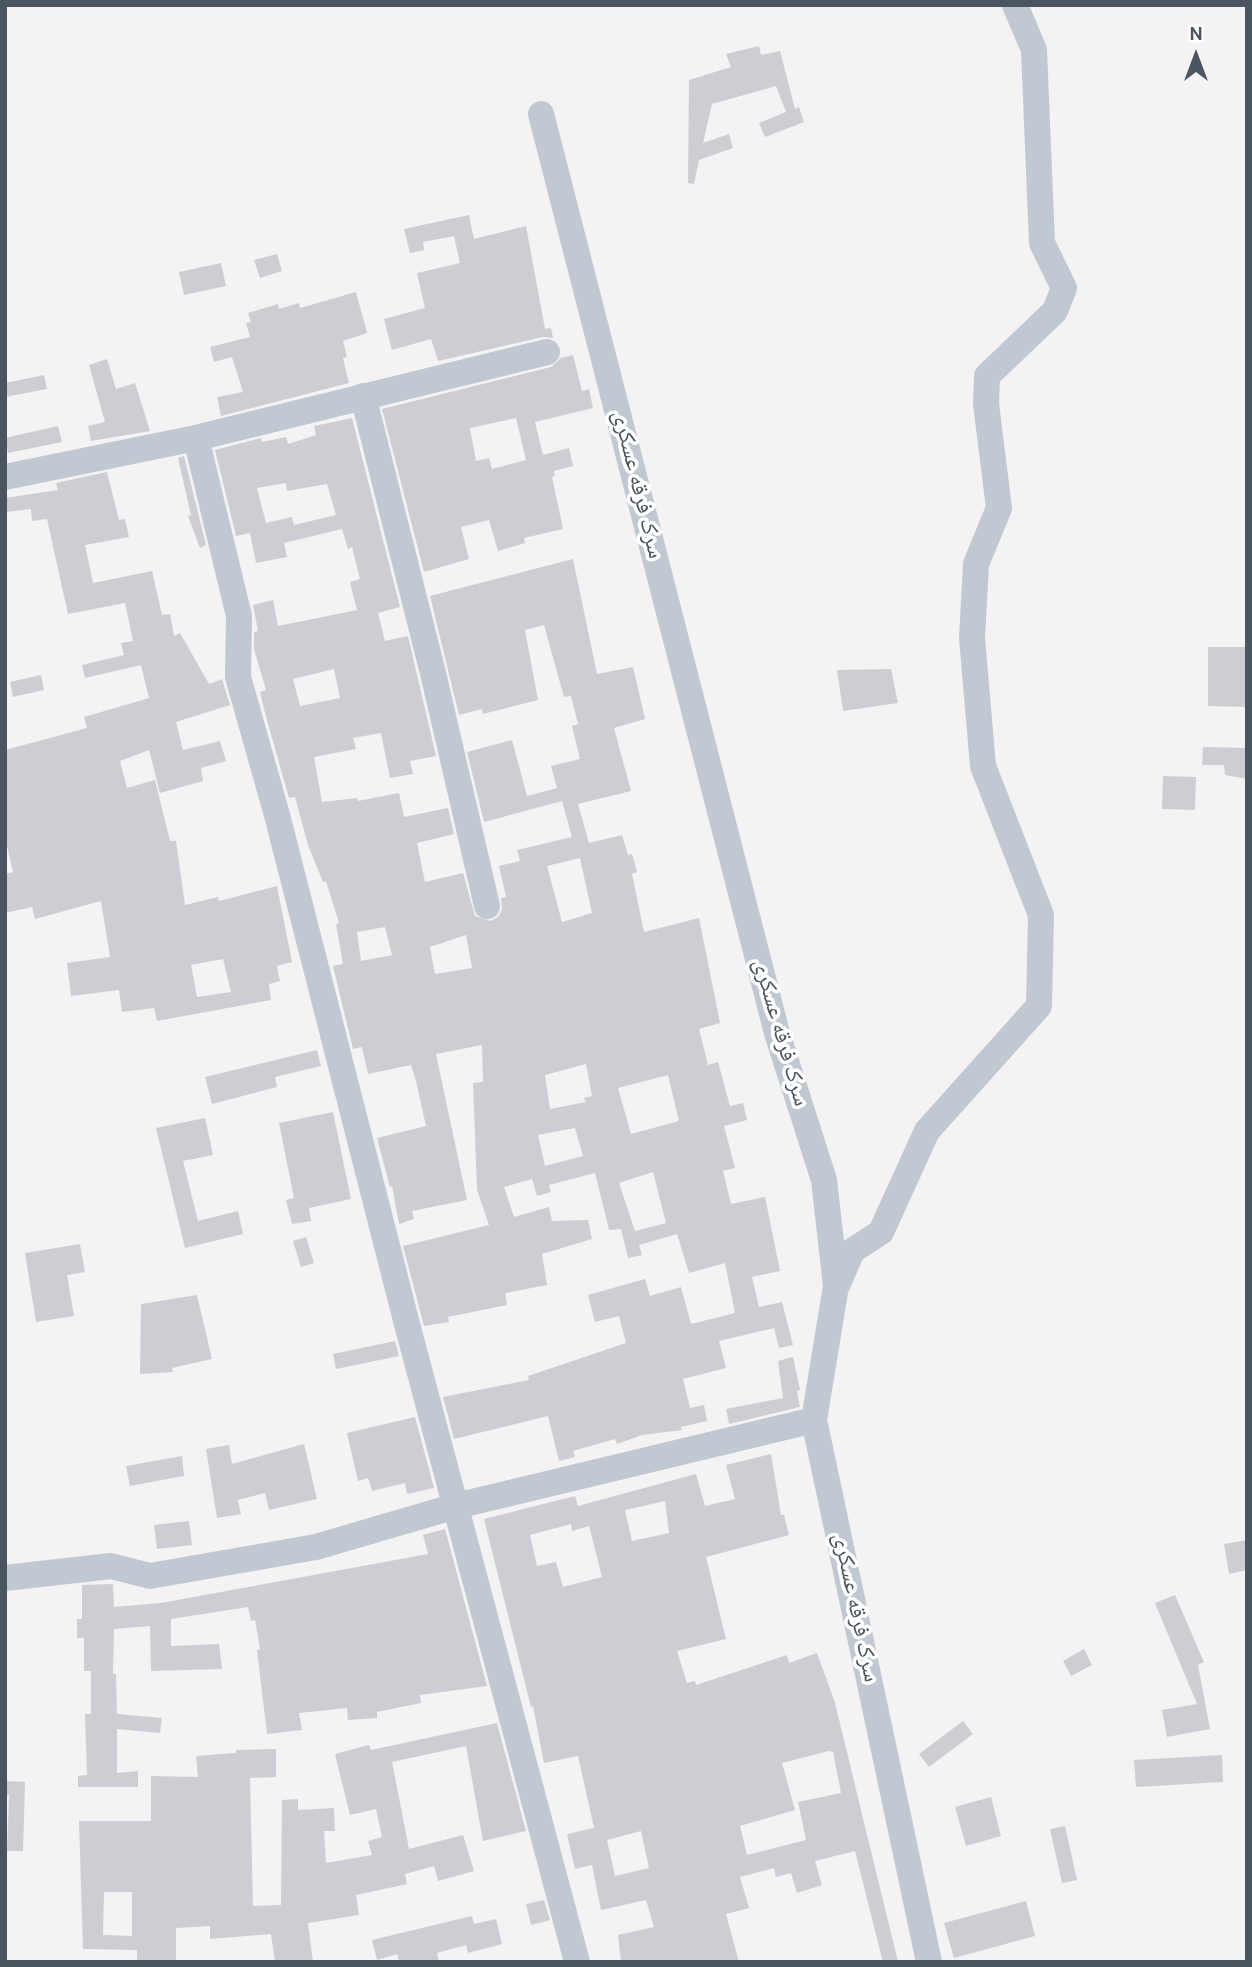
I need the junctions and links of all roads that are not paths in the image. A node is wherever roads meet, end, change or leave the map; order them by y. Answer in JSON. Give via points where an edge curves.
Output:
{"nodes":[{"id":1,"x":1015,"y":5,"type":"edge"},
{"id":2,"x":541,"y":114,"type":"dead end"},
{"id":3,"x":547,"y":352,"type":"dead end"},
{"id":4,"x":363,"y":396,"type":"junction"},
{"id":5,"x":196,"y":438,"type":"junction"},
{"id":6,"x":5,"y":477,"type":"edge"},
{"id":7,"x":487,"y":906,"type":"dead end"},
{"id":8,"x":836,"y":1286,"type":"junction"},
{"id":9,"x":814,"y":1420,"type":"junction"},
{"id":10,"x":456,"y":1506,"type":"junction"},
{"id":11,"x":5,"y":1578,"type":"edge"},
{"id":12,"x":577,"y":1962,"type":"edge"},
{"id":13,"x":929,"y":1962,"type":"edge"}],
"edges":[{"from":1,"to":8,"type":"street","via":[[1034,50],[1042,243],[1064,288],[1055,311],[987,376],[986,404],[999,508],[976,564],[972,638],[983,766],[1041,915],[1039,1006],[927,1131],[881,1231],[852,1251]]},
{"from":2,"to":8,"type":"street","name":"سرک فرقه عسکری","via":[[776,1032],[824,1180]]},
{"from":3,"to":4,"type":"street"},
{"from":4,"to":5,"type":"street"},
{"from":4,"to":7,"type":"street"},
{"from":5,"to":6,"type":"street"},
{"from":5,"to":10,"type":"street","via":[[239,616],[238,677]]},
{"from":8,"to":9,"type":"street","name":"سرک فرقه عسکری"},
{"from":9,"to":10,"type":"street"},
{"from":9,"to":13,"type":"street","name":"سرک فرقه عسکری"},
{"from":10,"to":11,"type":"street","via":[[316,1547],[150,1576],[111,1566]]},
{"from":10,"to":12,"type":"street"}]}
